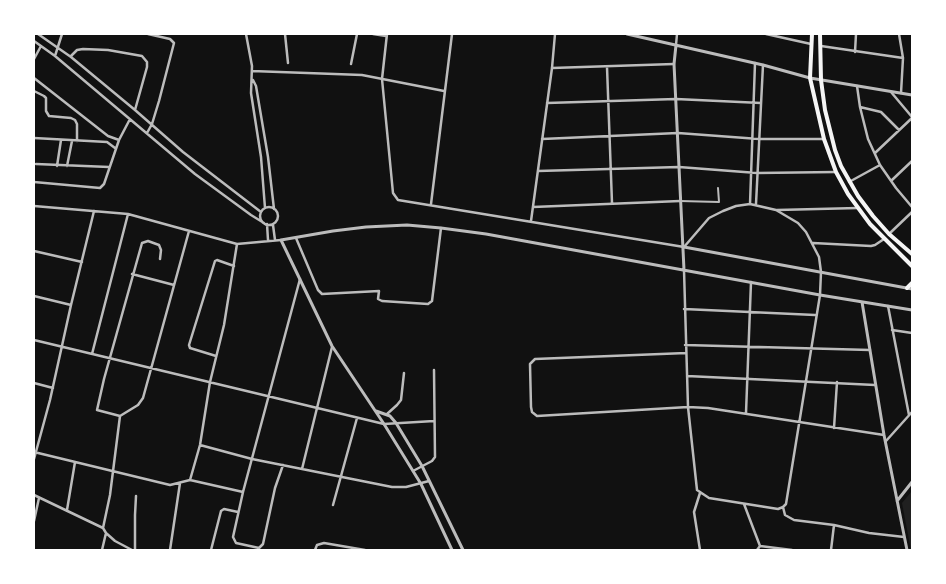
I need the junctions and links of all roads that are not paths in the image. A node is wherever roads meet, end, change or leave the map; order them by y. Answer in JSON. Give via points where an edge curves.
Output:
{"nodes":[{"id":1,"x":38,"y":34,"type":"edge"},
{"id":2,"x":62,"y":34,"type":"edge"},
{"id":3,"x":148,"y":34,"type":"edge"},
{"id":4,"x":246,"y":34,"type":"edge"},
{"id":5,"x":285,"y":34,"type":"edge"},
{"id":6,"x":357,"y":34,"type":"edge"},
{"id":7,"x":373,"y":34,"type":"edge"},
{"id":8,"x":452,"y":34,"type":"edge"},
{"id":9,"x":555,"y":34,"type":"edge"},
{"id":10,"x":627,"y":34,"type":"edge"},
{"id":11,"x":678,"y":34,"type":"edge"},
{"id":12,"x":766,"y":34,"type":"edge"},
{"id":13,"x":812,"y":34,"type":"edge"},
{"id":14,"x":820,"y":34,"type":"edge"},
{"id":15,"x":856,"y":34,"type":"edge"},
{"id":16,"x":899,"y":34,"type":"edge"},
{"id":17,"x":387,"y":35,"type":"edge"},
{"id":18,"x":638,"y":35,"type":"edge"},
{"id":19,"x":34,"y":41,"type":"edge"},
{"id":20,"x":811,"y":44,"type":"junction"},
{"id":21,"x":41,"y":46,"type":"junction"},
{"id":22,"x":676,"y":46,"type":"junction"},
{"id":23,"x":820,"y":46,"type":"junction"},
{"id":24,"x":58,"y":47,"type":"junction"},
{"id":25,"x":855,"y":52,"type":"junction"},
{"id":26,"x":55,"y":56,"type":"junction"},
{"id":27,"x":71,"y":57,"type":"junction"},
{"id":28,"x":903,"y":58,"type":"junction"},
{"id":29,"x":34,"y":59,"type":"edge"},
{"id":30,"x":288,"y":62,"type":"dead end"},
{"id":31,"x":755,"y":63,"type":"junction"},
{"id":32,"x":351,"y":64,"type":"dead end"},
{"id":33,"x":674,"y":64,"type":"junction"},
{"id":34,"x":762,"y":65,"type":"junction"},
{"id":35,"x":607,"y":67,"type":"junction"},
{"id":36,"x":552,"y":68,"type":"junction"},
{"id":37,"x":252,"y":71,"type":"junction"},
{"id":38,"x":34,"y":78,"type":"edge"},
{"id":39,"x":810,"y":78,"type":"junction"},
{"id":40,"x":252,"y":79,"type":"junction"},
{"id":41,"x":382,"y":79,"type":"junction"},
{"id":42,"x":821,"y":80,"type":"junction"},
{"id":43,"x":856,"y":86,"type":"junction"},
{"id":44,"x":34,"y":91,"type":"edge"},
{"id":45,"x":444,"y":91,"type":"junction"},
{"id":46,"x":890,"y":91,"type":"junction"},
{"id":47,"x":901,"y":93,"type":"junction"},
{"id":48,"x":912,"y":95,"type":"edge"},
{"id":49,"x":676,"y":99,"type":"junction"},
{"id":50,"x":609,"y":100,"type":"junction"},
{"id":51,"x":754,"y":102,"type":"junction"},
{"id":52,"x":547,"y":103,"type":"junction"},
{"id":53,"x":761,"y":103,"type":"junction"},
{"id":54,"x":860,"y":107,"type":"junction"},
{"id":55,"x":135,"y":110,"type":"junction"},
{"id":56,"x":912,"y":118,"type":"edge"},
{"id":57,"x":130,"y":119,"type":"junction"},
{"id":58,"x":152,"y":124,"type":"junction"},
{"id":59,"x":900,"y":130,"type":"junction"},
{"id":60,"x":147,"y":133,"type":"junction"},
{"id":61,"x":678,"y":133,"type":"junction"},
{"id":62,"x":610,"y":136,"type":"junction"},
{"id":63,"x":34,"y":138,"type":"edge"},
{"id":64,"x":753,"y":138,"type":"junction"},
{"id":65,"x":758,"y":138,"type":"junction"},
{"id":66,"x":542,"y":139,"type":"junction"},
{"id":67,"x":824,"y":139,"type":"junction"},
{"id":68,"x":61,"y":140,"type":"junction"},
{"id":69,"x":119,"y":140,"type":"junction"},
{"id":70,"x":72,"y":141,"type":"junction"},
{"id":71,"x":77,"y":141,"type":"junction"},
{"id":72,"x":115,"y":148,"type":"junction"},
{"id":73,"x":875,"y":153,"type":"junction"},
{"id":74,"x":912,"y":161,"type":"edge"},
{"id":75,"x":36,"y":164,"type":"dead end"},
{"id":76,"x":880,"y":165,"type":"junction"},
{"id":77,"x":57,"y":166,"type":"junction"},
{"id":78,"x":67,"y":166,"type":"junction"},
{"id":79,"x":109,"y":167,"type":"junction"},
{"id":80,"x":679,"y":167,"type":"junction"},
{"id":81,"x":611,"y":169,"type":"junction"},
{"id":82,"x":538,"y":171,"type":"junction"},
{"id":83,"x":751,"y":172,"type":"junction"},
{"id":84,"x":836,"y":172,"type":"junction"},
{"id":85,"x":757,"y":173,"type":"junction"},
{"id":86,"x":891,"y":181,"type":"junction"},
{"id":87,"x":34,"y":182,"type":"edge"},
{"id":88,"x":849,"y":182,"type":"junction"},
{"id":89,"x":718,"y":188,"type":"dead end"},
{"id":90,"x":680,"y":201,"type":"junction"},
{"id":91,"x":612,"y":203,"type":"junction"},
{"id":92,"x":431,"y":204,"type":"junction"},
{"id":93,"x":750,"y":204,"type":"junction"},
{"id":94,"x":756,"y":204,"type":"junction"},
{"id":95,"x":34,"y":206,"type":"edge"},
{"id":96,"x":533,"y":207,"type":"junction"},
{"id":97,"x":912,"y":207,"type":"edge"},
{"id":98,"x":265,"y":208,"type":"junction"},
{"id":99,"x":858,"y":208,"type":"junction"},
{"id":100,"x":274,"y":209,"type":"junction"},
{"id":101,"x":776,"y":210,"type":"junction"},
{"id":102,"x":94,"y":211,"type":"junction"},
{"id":103,"x":261,"y":212,"type":"junction"},
{"id":104,"x":912,"y":212,"type":"edge"},
{"id":105,"x":128,"y":214,"type":"junction"},
{"id":106,"x":531,"y":220,"type":"junction"},
{"id":107,"x":265,"y":224,"type":"junction"},
{"id":108,"x":273,"y":224,"type":"junction"},
{"id":109,"x":440,"y":228,"type":"junction"},
{"id":110,"x":190,"y":231,"type":"junction"},
{"id":111,"x":889,"y":234,"type":"junction"},
{"id":112,"x":296,"y":238,"type":"junction"},
{"id":113,"x":884,"y":239,"type":"junction"},
{"id":114,"x":268,"y":240,"type":"junction"},
{"id":115,"x":275,"y":240,"type":"junction"},
{"id":116,"x":281,"y":240,"type":"junction"},
{"id":117,"x":813,"y":243,"type":"junction"},
{"id":118,"x":237,"y":244,"type":"junction"},
{"id":119,"x":684,"y":247,"type":"junction"},
{"id":120,"x":34,"y":251,"type":"edge"},
{"id":121,"x":912,"y":254,"type":"edge"},
{"id":122,"x":160,"y":259,"type":"dead end"},
{"id":123,"x":82,"y":262,"type":"junction"},
{"id":124,"x":234,"y":266,"type":"junction"},
{"id":125,"x":912,"y":266,"type":"edge"},
{"id":126,"x":684,"y":270,"type":"junction"},
{"id":127,"x":821,"y":272,"type":"junction"},
{"id":128,"x":132,"y":274,"type":"junction"},
{"id":129,"x":300,"y":278,"type":"junction"},
{"id":130,"x":751,"y":282,"type":"junction"},
{"id":131,"x":912,"y":283,"type":"edge"},
{"id":132,"x":175,"y":285,"type":"junction"},
{"id":133,"x":907,"y":288,"type":"junction"},
{"id":134,"x":912,"y":289,"type":"edge"},
{"id":135,"x":820,"y":294,"type":"junction"},
{"id":136,"x":34,"y":296,"type":"edge"},
{"id":137,"x":862,"y":302,"type":"junction"},
{"id":138,"x":71,"y":305,"type":"junction"},
{"id":139,"x":888,"y":306,"type":"junction"},
{"id":140,"x":684,"y":309,"type":"junction"},
{"id":141,"x":912,"y":310,"type":"edge"},
{"id":142,"x":749,"y":311,"type":"junction"},
{"id":143,"x":816,"y":315,"type":"junction"},
{"id":144,"x":892,"y":330,"type":"junction"},
{"id":145,"x":912,"y":333,"type":"edge"},
{"id":146,"x":34,"y":340,"type":"edge"},
{"id":147,"x":686,"y":345,"type":"junction"},
{"id":148,"x":332,"y":346,"type":"junction"},
{"id":149,"x":748,"y":346,"type":"junction"},
{"id":150,"x":63,"y":347,"type":"junction"},
{"id":151,"x":811,"y":348,"type":"junction"},
{"id":152,"x":870,"y":350,"type":"junction"},
{"id":153,"x":686,"y":353,"type":"junction"},
{"id":154,"x":92,"y":354,"type":"junction"},
{"id":155,"x":216,"y":356,"type":"junction"},
{"id":156,"x":109,"y":358,"type":"junction"},
{"id":157,"x":152,"y":369,"type":"junction"},
{"id":158,"x":434,"y":370,"type":"dead end"},
{"id":159,"x":404,"y":373,"type":"dead end"},
{"id":160,"x":687,"y":376,"type":"junction"},
{"id":161,"x":747,"y":378,"type":"junction"},
{"id":162,"x":806,"y":381,"type":"junction"},
{"id":163,"x":210,"y":382,"type":"junction"},
{"id":164,"x":837,"y":382,"type":"junction"},
{"id":165,"x":34,"y":384,"type":"edge"},
{"id":166,"x":876,"y":385,"type":"junction"},
{"id":167,"x":53,"y":388,"type":"junction"},
{"id":168,"x":269,"y":396,"type":"junction"},
{"id":169,"x":688,"y":407,"type":"junction"},
{"id":170,"x":316,"y":408,"type":"junction"},
{"id":171,"x":375,"y":410,"type":"junction"},
{"id":172,"x":912,"y":412,"type":"edge"},
{"id":173,"x":746,"y":413,"type":"junction"},
{"id":174,"x":387,"y":414,"type":"junction"},
{"id":175,"x":120,"y":416,"type":"junction"},
{"id":176,"x":909,"y":416,"type":"junction"},
{"id":177,"x":357,"y":418,"type":"junction"},
{"id":178,"x":434,"y":421,"type":"junction"},
{"id":179,"x":800,"y":422,"type":"junction"},
{"id":180,"x":396,"y":423,"type":"junction"},
{"id":181,"x":384,"y":424,"type":"junction"},
{"id":182,"x":834,"y":428,"type":"junction"},
{"id":183,"x":884,"y":435,"type":"junction"},
{"id":184,"x":886,"y":441,"type":"junction"},
{"id":185,"x":200,"y":445,"type":"junction"},
{"id":186,"x":35,"y":452,"type":"edge"},
{"id":187,"x":252,"y":458,"type":"junction"},
{"id":188,"x":34,"y":459,"type":"edge"},
{"id":189,"x":76,"y":462,"type":"junction"},
{"id":190,"x":283,"y":465,"type":"junction"},
{"id":191,"x":422,"y":466,"type":"junction"},
{"id":192,"x":302,"y":469,"type":"junction"},
{"id":193,"x":114,"y":471,"type":"junction"},
{"id":194,"x":413,"y":471,"type":"junction"},
{"id":195,"x":340,"y":477,"type":"junction"},
{"id":196,"x":190,"y":480,"type":"junction"},
{"id":197,"x":429,"y":480,"type":"junction"},
{"id":198,"x":180,"y":482,"type":"junction"},
{"id":199,"x":912,"y":482,"type":"edge"},
{"id":200,"x":421,"y":484,"type":"junction"},
{"id":201,"x":243,"y":492,"type":"junction"},
{"id":202,"x":700,"y":493,"type":"junction"},
{"id":203,"x":34,"y":495,"type":"edge"},
{"id":204,"x":136,"y":496,"type":"dead end"},
{"id":205,"x":39,"y":498,"type":"junction"},
{"id":206,"x":897,"y":501,"type":"junction"},
{"id":207,"x":744,"y":504,"type":"junction"},
{"id":208,"x":333,"y":505,"type":"dead end"},
{"id":209,"x":783,"y":507,"type":"junction"},
{"id":210,"x":67,"y":510,"type":"junction"},
{"id":211,"x":238,"y":512,"type":"junction"},
{"id":212,"x":34,"y":520,"type":"edge"},
{"id":213,"x":834,"y":526,"type":"junction"},
{"id":214,"x":103,"y":528,"type":"junction"},
{"id":215,"x":106,"y":534,"type":"junction"},
{"id":216,"x":904,"y":537,"type":"junction"},
{"id":217,"x":760,"y":546,"type":"junction"},
{"id":218,"x":253,"y":549,"type":"edge"},
{"id":219,"x":779,"y":549,"type":"edge"},
{"id":220,"x":102,"y":550,"type":"edge"},
{"id":221,"x":134,"y":550,"type":"edge"},
{"id":222,"x":170,"y":550,"type":"edge"},
{"id":223,"x":211,"y":550,"type":"edge"},
{"id":224,"x":315,"y":550,"type":"edge"},
{"id":225,"x":365,"y":550,"type":"edge"},
{"id":226,"x":452,"y":550,"type":"edge"},
{"id":227,"x":463,"y":550,"type":"edge"},
{"id":228,"x":700,"y":550,"type":"edge"},
{"id":229,"x":757,"y":550,"type":"edge"},
{"id":230,"x":792,"y":550,"type":"edge"},
{"id":231,"x":831,"y":550,"type":"edge"},
{"id":232,"x":907,"y":550,"type":"edge"}],
"edges":[{"from":1,"to":24,"type":"street"},
{"from":2,"to":24,"type":"street"},
{"from":3,"to":58,"type":"street","via":[[174,43]]},
{"from":4,"to":37,"type":"street"},
{"from":5,"to":30,"type":"street"},
{"from":6,"to":32,"type":"street"},
{"from":7,"to":17,"type":"street"},
{"from":8,"to":45,"type":"street"},
{"from":9,"to":36,"type":"street"},
{"from":10,"to":18,"type":"street"},
{"from":11,"to":22,"type":"street"},
{"from":12,"to":20,"type":"street"},
{"from":13,"to":20,"type":"main road"},
{"from":14,"to":23,"type":"main road"},
{"from":15,"to":25,"type":"street"},
{"from":16,"to":28,"type":"street"},
{"from":17,"to":41,"type":"street"},
{"from":18,"to":22,"type":"street"},
{"from":19,"to":21,"type":"street"},
{"from":20,"to":39,"type":"main road"},
{"from":21,"to":26,"type":"street"},
{"from":21,"to":29,"type":"street"},
{"from":22,"to":31,"type":"street"},
{"from":22,"to":33,"type":"street"},
{"from":23,"to":25,"type":"street"},
{"from":23,"to":42,"type":"main road"},
{"from":24,"to":26,"type":"street"},
{"from":24,"to":27,"type":"street"},
{"from":25,"to":28,"type":"street"},
{"from":26,"to":57,"type":"street"},
{"from":27,"to":55,"type":"street"},
{"from":27,"to":55,"type":"street","via":[[83,49],[142,56],[147,67]]},
{"from":28,"to":47,"type":"street"},
{"from":31,"to":34,"type":"street"},
{"from":31,"to":51,"type":"street"},
{"from":33,"to":35,"type":"street"},
{"from":33,"to":49,"type":"street"},
{"from":34,"to":39,"type":"street"},
{"from":34,"to":53,"type":"street"},
{"from":35,"to":36,"type":"street"},
{"from":35,"to":50,"type":"street"},
{"from":36,"to":52,"type":"street"},
{"from":37,"to":40,"type":"street"},
{"from":37,"to":41,"type":"street","via":[[347,73]]},
{"from":38,"to":69,"type":"street","via":[[108,136]]},
{"from":39,"to":42,"type":"street"},
{"from":39,"to":67,"type":"main road"},
{"from":40,"to":98,"type":"street","via":[[250,85]]},
{"from":40,"to":100,"type":"street","via":[[256,86]]},
{"from":41,"to":45,"type":"street"},
{"from":41,"to":92,"type":"street","via":[[394,196],[400,200]]},
{"from":42,"to":43,"type":"street"},
{"from":42,"to":88,"type":"main road","via":[[835,150]]},
{"from":43,"to":46,"type":"street"},
{"from":43,"to":54,"type":"street"},
{"from":44,"to":71,"type":"street","via":[[46,98],[49,116],[75,120]]},
{"from":45,"to":92,"type":"street"},
{"from":46,"to":47,"type":"street"},
{"from":46,"to":56,"type":"street"},
{"from":47,"to":48,"type":"street"},
{"from":49,"to":50,"type":"street"},
{"from":49,"to":51,"type":"street"},
{"from":49,"to":61,"type":"street"},
{"from":50,"to":52,"type":"street"},
{"from":50,"to":62,"type":"street"},
{"from":51,"to":53,"type":"street"},
{"from":51,"to":64,"type":"street"},
{"from":52,"to":66,"type":"street"},
{"from":53,"to":65,"type":"street"},
{"from":54,"to":59,"type":"street","via":[[880,112]]},
{"from":54,"to":73,"type":"street"},
{"from":55,"to":58,"type":"street"},
{"from":56,"to":59,"type":"street"},
{"from":57,"to":60,"type":"street"},
{"from":57,"to":69,"type":"street"},
{"from":58,"to":60,"type":"street"},
{"from":58,"to":103,"type":"street","via":[[182,152]]},
{"from":59,"to":73,"type":"street"},
{"from":60,"to":107,"type":"street","via":[[195,174]]},
{"from":61,"to":62,"type":"street"},
{"from":61,"to":64,"type":"street"},
{"from":61,"to":80,"type":"street"},
{"from":62,"to":66,"type":"street"},
{"from":62,"to":81,"type":"street"},
{"from":63,"to":68,"type":"street"},
{"from":64,"to":65,"type":"street"},
{"from":64,"to":83,"type":"street"},
{"from":65,"to":67,"type":"street"},
{"from":65,"to":85,"type":"street"},
{"from":66,"to":82,"type":"street"},
{"from":67,"to":84,"type":"main road"},
{"from":68,"to":70,"type":"street"},
{"from":68,"to":77,"type":"street"},
{"from":69,"to":72,"type":"street"},
{"from":70,"to":71,"type":"street"},
{"from":70,"to":78,"type":"street"},
{"from":71,"to":72,"type":"street","via":[[107,142]]},
{"from":72,"to":79,"type":"street"},
{"from":73,"to":76,"type":"street"},
{"from":74,"to":86,"type":"street"},
{"from":75,"to":77,"type":"street"},
{"from":76,"to":86,"type":"street"},
{"from":76,"to":88,"type":"street"},
{"from":77,"to":78,"type":"street"},
{"from":78,"to":79,"type":"street"},
{"from":79,"to":87,"type":"street","via":[[100,188]]},
{"from":80,"to":81,"type":"street"},
{"from":80,"to":83,"type":"street"},
{"from":80,"to":90,"type":"street"},
{"from":81,"to":82,"type":"street"},
{"from":81,"to":91,"type":"street"},
{"from":82,"to":96,"type":"street"},
{"from":83,"to":85,"type":"street"},
{"from":83,"to":93,"type":"street"},
{"from":84,"to":85,"type":"street"},
{"from":84,"to":99,"type":"main road"},
{"from":85,"to":94,"type":"street"},
{"from":86,"to":97,"type":"street"},
{"from":88,"to":111,"type":"main road"},
{"from":89,"to":90,"type":"street","via":[[719,202]]},
{"from":90,"to":91,"type":"street"},
{"from":90,"to":119,"type":"street"},
{"from":91,"to":96,"type":"street"},
{"from":92,"to":106,"type":"street"},
{"from":93,"to":94,"type":"street"},
{"from":93,"to":119,"type":"street","via":[[736,206],[709,218]]},
{"from":94,"to":101,"type":"street"},
{"from":95,"to":102,"type":"street"},
{"from":96,"to":106,"type":"street"},
{"from":98,"to":100,"type":"street"},
{"from":98,"to":103,"type":"street"},
{"from":99,"to":101,"type":"street"},
{"from":99,"to":113,"type":"main road"},
{"from":100,"to":108,"type":"street","via":[[278,217]]},
{"from":101,"to":117,"type":"street","via":[[798,223]]},
{"from":102,"to":105,"type":"street"},
{"from":102,"to":123,"type":"street"},
{"from":103,"to":107,"type":"street"},
{"from":104,"to":111,"type":"street"},
{"from":105,"to":110,"type":"street"},
{"from":105,"to":154,"type":"street"},
{"from":106,"to":119,"type":"street"},
{"from":107,"to":108,"type":"street"},
{"from":107,"to":114,"type":"street"},
{"from":108,"to":115,"type":"street"},
{"from":109,"to":112,"type":"street","via":[[407,225],[366,227]]},
{"from":109,"to":112,"type":"street","via":[[432,301],[428,304],[382,301],[378,299],[379,291],[322,294]]},
{"from":109,"to":126,"type":"street"},
{"from":110,"to":118,"type":"street"},
{"from":110,"to":132,"type":"street"},
{"from":111,"to":121,"type":"main road"},
{"from":112,"to":116,"type":"street"},
{"from":113,"to":117,"type":"street","via":[[871,246]]},
{"from":113,"to":125,"type":"main road"},
{"from":114,"to":115,"type":"street"},
{"from":114,"to":118,"type":"street"},
{"from":115,"to":116,"type":"street"},
{"from":116,"to":129,"type":"street"},
{"from":117,"to":127,"type":"street"},
{"from":118,"to":124,"type":"street"},
{"from":119,"to":126,"type":"street"},
{"from":119,"to":127,"type":"street"},
{"from":120,"to":123,"type":"street"},
{"from":122,"to":128,"type":"street","via":[[158,245],[144,241]]},
{"from":123,"to":138,"type":"street"},
{"from":124,"to":155,"type":"street"},
{"from":124,"to":155,"type":"street","via":[[215,261],[189,345]]},
{"from":126,"to":130,"type":"street"},
{"from":126,"to":140,"type":"street"},
{"from":127,"to":133,"type":"street"},
{"from":127,"to":135,"type":"street"},
{"from":128,"to":132,"type":"street"},
{"from":128,"to":156,"type":"street"},
{"from":129,"to":148,"type":"street"},
{"from":129,"to":168,"type":"street"},
{"from":130,"to":135,"type":"street"},
{"from":130,"to":142,"type":"street"},
{"from":131,"to":133,"type":"main road"},
{"from":132,"to":157,"type":"street"},
{"from":133,"to":134,"type":"street"},
{"from":135,"to":137,"type":"street"},
{"from":135,"to":143,"type":"street"},
{"from":136,"to":138,"type":"street"},
{"from":137,"to":139,"type":"street"},
{"from":137,"to":152,"type":"street"},
{"from":138,"to":150,"type":"street"},
{"from":139,"to":141,"type":"street"},
{"from":139,"to":144,"type":"street"},
{"from":140,"to":142,"type":"street"},
{"from":140,"to":147,"type":"street"},
{"from":142,"to":143,"type":"street"},
{"from":142,"to":149,"type":"street"},
{"from":143,"to":151,"type":"street"},
{"from":144,"to":145,"type":"street"},
{"from":144,"to":176,"type":"street"},
{"from":146,"to":150,"type":"street"},
{"from":147,"to":149,"type":"street"},
{"from":147,"to":153,"type":"street"},
{"from":148,"to":170,"type":"street"},
{"from":148,"to":171,"type":"street"},
{"from":149,"to":151,"type":"street"},
{"from":149,"to":161,"type":"street"},
{"from":150,"to":154,"type":"street"},
{"from":150,"to":167,"type":"street"},
{"from":151,"to":152,"type":"street"},
{"from":151,"to":162,"type":"street"},
{"from":152,"to":166,"type":"street"},
{"from":153,"to":160,"type":"street"},
{"from":153,"to":169,"type":"street","via":[[535,359],[530,364],[531,407],[537,416]]},
{"from":154,"to":156,"type":"street"},
{"from":155,"to":163,"type":"street"},
{"from":156,"to":157,"type":"street"},
{"from":156,"to":175,"type":"street","via":[[97,410]]},
{"from":157,"to":163,"type":"street"},
{"from":157,"to":175,"type":"street","via":[[141,402]]},
{"from":158,"to":178,"type":"street"},
{"from":159,"to":174,"type":"street","via":[[401,400]]},
{"from":160,"to":161,"type":"street"},
{"from":160,"to":169,"type":"street"},
{"from":161,"to":162,"type":"street"},
{"from":161,"to":173,"type":"street"},
{"from":162,"to":164,"type":"street"},
{"from":162,"to":179,"type":"street"},
{"from":163,"to":168,"type":"street"},
{"from":163,"to":185,"type":"street"},
{"from":164,"to":166,"type":"street"},
{"from":164,"to":182,"type":"street"},
{"from":165,"to":167,"type":"street"},
{"from":166,"to":183,"type":"street"},
{"from":167,"to":186,"type":"street"},
{"from":168,"to":170,"type":"street"},
{"from":168,"to":187,"type":"street"},
{"from":169,"to":173,"type":"street"},
{"from":169,"to":202,"type":"street","via":[[697,490]]},
{"from":170,"to":177,"type":"street"},
{"from":170,"to":192,"type":"street"},
{"from":171,"to":174,"type":"street"},
{"from":171,"to":181,"type":"street"},
{"from":172,"to":176,"type":"street"},
{"from":173,"to":179,"type":"street"},
{"from":174,"to":180,"type":"street"},
{"from":175,"to":193,"type":"street"},
{"from":176,"to":184,"type":"street"},
{"from":177,"to":181,"type":"street"},
{"from":177,"to":195,"type":"street"},
{"from":178,"to":180,"type":"street"},
{"from":178,"to":191,"type":"street","via":[[435,457]]},
{"from":179,"to":182,"type":"street"},
{"from":179,"to":209,"type":"street"},
{"from":180,"to":181,"type":"street"},
{"from":180,"to":191,"type":"street"},
{"from":181,"to":194,"type":"street"},
{"from":182,"to":183,"type":"street"},
{"from":183,"to":184,"type":"street"},
{"from":184,"to":206,"type":"street"},
{"from":185,"to":187,"type":"street"},
{"from":185,"to":196,"type":"street"},
{"from":186,"to":188,"type":"street"},
{"from":186,"to":189,"type":"street"},
{"from":187,"to":190,"type":"street"},
{"from":187,"to":201,"type":"street"},
{"from":189,"to":193,"type":"street"},
{"from":189,"to":210,"type":"street"},
{"from":190,"to":192,"type":"street"},
{"from":190,"to":218,"type":"street","via":[[264,544]]},
{"from":191,"to":194,"type":"street"},
{"from":191,"to":197,"type":"street"},
{"from":192,"to":195,"type":"street"},
{"from":193,"to":198,"type":"street","via":[[170,485]]},
{"from":193,"to":214,"type":"street"},
{"from":194,"to":200,"type":"street"},
{"from":195,"to":200,"type":"street","via":[[392,487]]},
{"from":195,"to":208,"type":"street"},
{"from":196,"to":198,"type":"street"},
{"from":196,"to":201,"type":"street"},
{"from":197,"to":200,"type":"street"},
{"from":197,"to":227,"type":"street"},
{"from":198,"to":222,"type":"street"},
{"from":199,"to":206,"type":"street"},
{"from":200,"to":226,"type":"street"},
{"from":201,"to":211,"type":"street"},
{"from":202,"to":207,"type":"street","via":[[709,498]]},
{"from":202,"to":228,"type":"street","via":[[694,512]]},
{"from":203,"to":205,"type":"street"},
{"from":204,"to":221,"type":"street"},
{"from":205,"to":210,"type":"street"},
{"from":205,"to":212,"type":"street"},
{"from":206,"to":216,"type":"street"},
{"from":207,"to":209,"type":"street"},
{"from":207,"to":217,"type":"street"},
{"from":209,"to":213,"type":"street","via":[[785,514],[794,520]]},
{"from":210,"to":214,"type":"street"},
{"from":211,"to":218,"type":"street","via":[[234,540]]},
{"from":211,"to":223,"type":"street","via":[[221,511]]},
{"from":213,"to":216,"type":"street"},
{"from":213,"to":231,"type":"street"},
{"from":214,"to":215,"type":"street"},
{"from":215,"to":220,"type":"street"},
{"from":215,"to":221,"type":"street"},
{"from":216,"to":232,"type":"street"},
{"from":217,"to":219,"type":"street"},
{"from":217,"to":229,"type":"street"},
{"from":219,"to":230,"type":"street"},
{"from":224,"to":225,"type":"street","via":[[317,545],[324,543]]}]}
